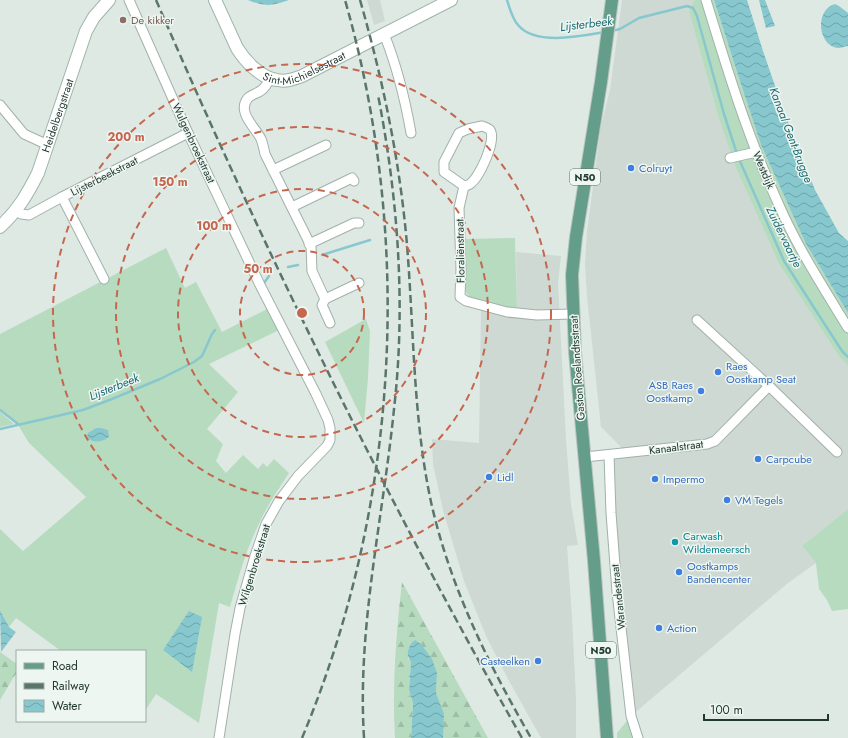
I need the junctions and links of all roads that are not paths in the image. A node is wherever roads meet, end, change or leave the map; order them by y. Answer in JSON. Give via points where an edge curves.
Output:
{"nodes":[{"id":1,"x":109,"y":0,"type":"edge"},
{"id":2,"x":129,"y":0,"type":"edge"},
{"id":3,"x":215,"y":0,"type":"edge"},
{"id":4,"x":450,"y":0,"type":"edge"},
{"id":5,"x":612,"y":0,"type":"edge"},
{"id":6,"x":706,"y":0,"type":"edge"},
{"id":7,"x":384,"y":34,"type":"junction"},
{"id":8,"x":270,"y":79,"type":"junction"},
{"id":9,"x":0,"y":105,"type":"edge"},
{"id":10,"x":188,"y":133,"type":"junction"},
{"id":11,"x":411,"y":133,"type":"dead end"},
{"id":12,"x":48,"y":145,"type":"junction"},
{"id":13,"x":326,"y":145,"type":"dead end"},
{"id":14,"x":756,"y":152,"type":"junction"},
{"id":15,"x":731,"y":158,"type":"dead end"},
{"id":16,"x":273,"y":170,"type":"junction"},
{"id":17,"x":354,"y":181,"type":"dead end"},
{"id":18,"x":464,"y":186,"type":"junction"},
{"id":19,"x":62,"y":197,"type":"junction"},
{"id":20,"x":292,"y":207,"type":"junction"},
{"id":21,"x":16,"y":210,"type":"junction"},
{"id":22,"x":359,"y":223,"type":"dead end"},
{"id":23,"x":0,"y":227,"type":"edge"},
{"id":24,"x":310,"y":244,"type":"junction"},
{"id":25,"x":104,"y":279,"type":"dead end"},
{"id":26,"x":359,"y":283,"type":"dead end"},
{"id":27,"x":260,"y":285,"type":"joint"},
{"id":28,"x":325,"y":299,"type":"junction"},
{"id":29,"x":573,"y":314,"type":"junction"},
{"id":30,"x":697,"y":320,"type":"dead end"},
{"id":31,"x":330,"y":324,"type":"dead end"},
{"id":32,"x":848,"y":328,"type":"edge"},
{"id":33,"x":769,"y":386,"type":"junction"},
{"id":34,"x":837,"y":452,"type":"dead end"},
{"id":35,"x":609,"y":455,"type":"junction"},
{"id":36,"x":585,"y":457,"type":"junction"},
{"id":37,"x":219,"y":738,"type":"edge"},
{"id":38,"x":607,"y":738,"type":"edge"},
{"id":39,"x":638,"y":738,"type":"edge"}],
"edges":[{"from":1,"to":12,"type":"main road","name":"Heidelbergstraat","via":[[97,12],[86,31]]},
{"from":2,"to":10,"type":"street","name":"Wulgenbroekstraat"},
{"from":3,"to":8,"type":"main road","name":"Sint-Michielsestraat","via":[[236,48],[254,68]]},
{"from":4,"to":7,"type":"main road","name":"Sint-Michielsestraat"},
{"from":5,"to":29,"type":"main road","name":"Gaston Roelandtsstraat","number":"N50","via":[[573,254]]},
{"from":6,"to":14,"type":"street","name":"Westdijk"},
{"from":7,"to":8,"type":"main road","name":"Sint-Michielsestraat","via":[[302,76],[291,80]]},
{"from":7,"to":11,"type":"street","via":[[401,85]]},
{"from":8,"to":16,"type":"street","via":[[264,88],[249,96],[244,106],[247,119],[261,139]]},
{"from":9,"to":12,"type":"street","via":[[24,134]]},
{"from":10,"to":19,"type":"street","name":"Lijsterbeekstraat"},
{"from":10,"to":27,"type":"street","name":"Wulgenbroekstraat"},
{"from":12,"to":21,"type":"main road","name":"Heidelbergstraat","via":[[30,190]]},
{"from":13,"to":16,"type":"street"},
{"from":14,"to":15,"type":"street"},
{"from":14,"to":32,"type":"street","name":"Westdijk","via":[[799,247]]},
{"from":16,"to":20,"type":"street"},
{"from":17,"to":20,"type":"street","via":[[352,178]]},
{"from":18,"to":18,"type":"street","via":[[444,172],[444,162],[459,134],[475,127],[486,127],[492,134],[492,143],[476,178],[470,185]]},
{"from":18,"to":29,"type":"street","name":"Floraliënstraat","via":[[459,208],[462,269],[460,298],[508,312],[537,315]]},
{"from":19,"to":21,"type":"street","name":"Lijsterbeekstraat","via":[[29,215]]},
{"from":19,"to":25,"type":"street","name":"Lijsterbeekstraat"},
{"from":20,"to":24,"type":"street"},
{"from":21,"to":23,"type":"main road","name":"Heidelbergstraat"},
{"from":22,"to":24,"type":"street","via":[[354,222]]},
{"from":24,"to":28,"type":"street","via":[[312,271]]},
{"from":26,"to":28,"type":"street"},
{"from":27,"to":37,"type":"street","name":"Wilgenbroekstraat","via":[[319,400],[331,434],[326,446],[298,476],[266,524],[240,608]]},
{"from":28,"to":31,"type":"street","via":[[322,305]]},
{"from":29,"to":36,"type":"main road","name":"Gaston Roelandtsstraat","number":"N50"},
{"from":30,"to":33,"type":"street"},
{"from":33,"to":34,"type":"street"},
{"from":33,"to":35,"type":"street","name":"Kanaalstraat","via":[[715,441]]},
{"from":35,"to":36,"type":"street","name":"Kanaalstraat"},
{"from":35,"to":39,"type":"street","name":"Warandestraat","via":[[617,592],[631,716]]},
{"from":36,"to":38,"type":"main road","name":"Gaston Roelandtsstraat","number":"N50"}]}
